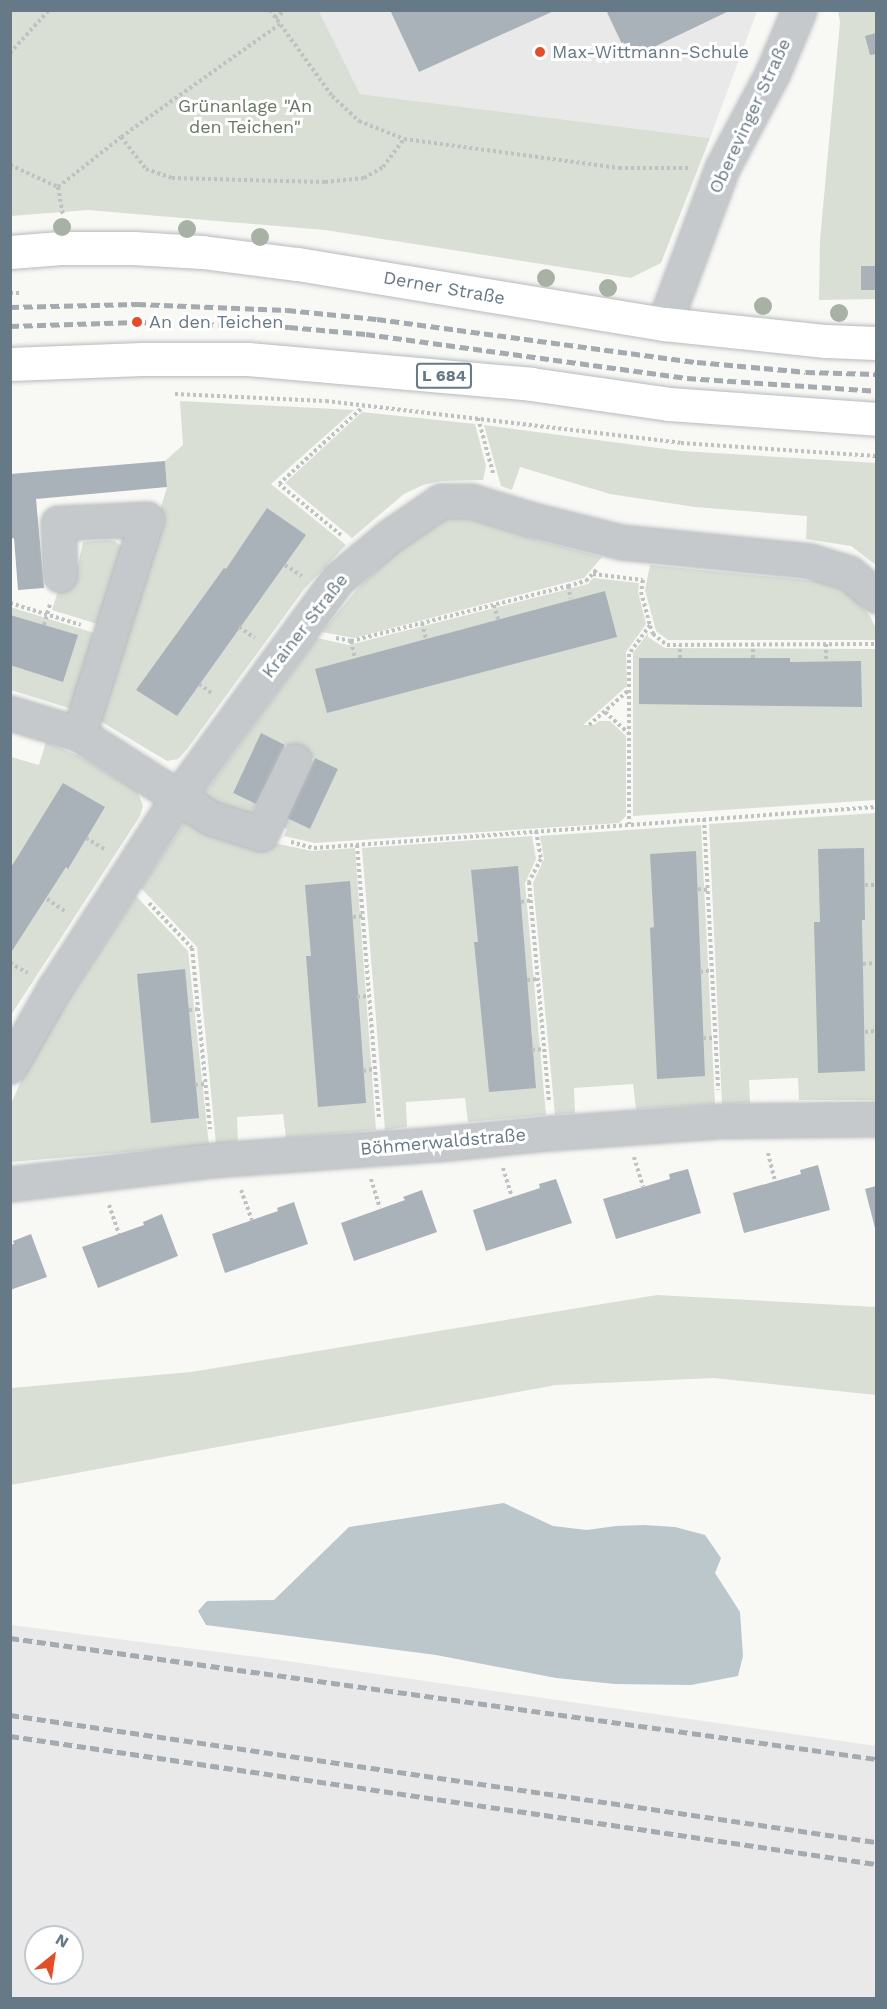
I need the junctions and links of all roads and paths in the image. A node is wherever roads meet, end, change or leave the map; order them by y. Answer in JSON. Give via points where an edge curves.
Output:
{"nodes":[{"id":1,"x":49,"y":10,"type":"edge"},
{"id":2,"x":270,"y":10,"type":"edge"},
{"id":3,"x":286,"y":10,"type":"edge"},
{"id":4,"x":799,"y":10,"type":"edge"},
{"id":5,"x":275,"y":18,"type":"junction"},
{"id":6,"x":280,"y":24,"type":"junction"},
{"id":7,"x":10,"y":53,"type":"edge"},
{"id":8,"x":121,"y":137,"type":"junction"},
{"id":9,"x":404,"y":139,"type":"junction"},
{"id":10,"x":10,"y":165,"type":"edge"},
{"id":11,"x":722,"y":168,"type":"junction"},
{"id":12,"x":58,"y":187,"type":"junction"},
{"id":13,"x":63,"y":216,"type":"dead end"},
{"id":14,"x":10,"y":252,"type":"edge"},
{"id":15,"x":10,"y":293,"type":"edge"},
{"id":16,"x":22,"y":293,"type":"dead end"},
{"id":17,"x":664,"y":324,"type":"junction"},
{"id":18,"x":876,"y":343,"type":"edge"},
{"id":19,"x":10,"y":364,"type":"edge"},
{"id":20,"x":326,"y":401,"type":"dead end"},
{"id":21,"x":364,"y":405,"type":"junction"},
{"id":22,"x":478,"y":418,"type":"junction"},
{"id":23,"x":876,"y":419,"type":"edge"},
{"id":24,"x":876,"y":456,"type":"edge"},
{"id":25,"x":494,"y":478,"type":"dead end"},
{"id":26,"x":343,"y":536,"type":"dead end"},
{"id":27,"x":621,"y":542,"type":"junction"},
{"id":28,"x":60,"y":574,"type":"dead end"},
{"id":29,"x":592,"y":574,"type":"junction"},
{"id":30,"x":568,"y":586,"type":"junction"},
{"id":31,"x":876,"y":596,"type":"edge"},
{"id":32,"x":571,"y":599,"type":"dead end"},
{"id":33,"x":10,"y":603,"type":"edge"},
{"id":34,"x":494,"y":605,"type":"junction"},
{"id":35,"x":47,"y":614,"type":"junction"},
{"id":36,"x":498,"y":619,"type":"dead end"},
{"id":37,"x":422,"y":623,"type":"junction"},
{"id":38,"x":44,"y":625,"type":"dead end"},
{"id":39,"x":650,"y":625,"type":"junction"},
{"id":40,"x":238,"y":627,"type":"dead end"},
{"id":41,"x":300,"y":631,"type":"junction"},
{"id":42,"x":111,"y":634,"type":"junction"},
{"id":43,"x":426,"y":639,"type":"dead end"},
{"id":44,"x":256,"y":640,"type":"dead end"},
{"id":45,"x":351,"y":641,"type":"junction"},
{"id":46,"x":826,"y":644,"type":"junction"},
{"id":47,"x":876,"y":644,"type":"edge"},
{"id":48,"x":680,"y":645,"type":"junction"},
{"id":49,"x":753,"y":645,"type":"junction"},
{"id":50,"x":680,"y":658,"type":"dead end"},
{"id":51,"x":753,"y":658,"type":"dead end"},
{"id":52,"x":355,"y":659,"type":"dead end"},
{"id":53,"x":826,"y":662,"type":"dead end"},
{"id":54,"x":630,"y":690,"type":"junction"},
{"id":55,"x":604,"y":712,"type":"junction"},
{"id":56,"x":10,"y":713,"type":"edge"},
{"id":57,"x":589,"y":725,"type":"dead end"},
{"id":58,"x":79,"y":734,"type":"junction"},
{"id":59,"x":628,"y":734,"type":"junction"},
{"id":60,"x":295,"y":760,"type":"dead end"},
{"id":61,"x":179,"y":796,"type":"junction"},
{"id":62,"x":876,"y":807,"type":"edge"},
{"id":63,"x":704,"y":819,"type":"junction"},
{"id":64,"x":629,"y":824,"type":"junction"},
{"id":65,"x":536,"y":831,"type":"junction"},
{"id":66,"x":261,"y":834,"type":"junction"},
{"id":67,"x":86,"y":838,"type":"dead end"},
{"id":68,"x":357,"y":845,"type":"junction"},
{"id":69,"x":118,"y":866,"type":"junction"},
{"id":70,"x":865,"y":885,"type":"dead end"},
{"id":71,"x":876,"y":885,"type":"edge"},
{"id":72,"x":698,"y":889,"type":"dead end"},
{"id":73,"x":708,"y":890,"type":"junction"},
{"id":74,"x":47,"y":899,"type":"dead end"},
{"id":75,"x":531,"y":900,"type":"junction"},
{"id":76,"x":521,"y":902,"type":"dead end"},
{"id":77,"x":69,"y":914,"type":"dead end"},
{"id":78,"x":363,"y":916,"type":"junction"},
{"id":79,"x":353,"y":917,"type":"dead end"},
{"id":80,"x":876,"y":963,"type":"edge"},
{"id":81,"x":863,"y":964,"type":"dead end"},
{"id":82,"x":712,"y":969,"type":"junction"},
{"id":83,"x":700,"y":972,"type":"dead end"},
{"id":84,"x":538,"y":979,"type":"junction"},
{"id":85,"x":527,"y":980,"type":"dead end"},
{"id":86,"x":369,"y":996,"type":"junction"},
{"id":87,"x":357,"y":997,"type":"dead end"},
{"id":88,"x":189,"y":1010,"type":"dead end"},
{"id":89,"x":199,"y":1010,"type":"junction"},
{"id":90,"x":876,"y":1031,"type":"edge"},
{"id":91,"x":865,"y":1032,"type":"dead end"},
{"id":92,"x":703,"y":1038,"type":"dead end"},
{"id":93,"x":715,"y":1038,"type":"junction"},
{"id":94,"x":544,"y":1049,"type":"junction"},
{"id":95,"x":532,"y":1050,"type":"dead end"},
{"id":96,"x":10,"y":1066,"type":"edge"},
{"id":97,"x":374,"y":1069,"type":"junction"},
{"id":98,"x":363,"y":1071,"type":"dead end"},
{"id":99,"x":205,"y":1084,"type":"junction"},
{"id":100,"x":195,"y":1085,"type":"dead end"},
{"id":101,"x":876,"y":1119,"type":"edge"},
{"id":102,"x":719,"y":1121,"type":"junction"},
{"id":103,"x":551,"y":1133,"type":"junction"},
{"id":104,"x":382,"y":1148,"type":"junction"},
{"id":105,"x":213,"y":1160,"type":"junction"},
{"id":106,"x":10,"y":1184,"type":"edge"}],
"edges":[{"from":1,"to":7,"type":"path"},
{"from":2,"to":5,"type":"path"},
{"from":3,"to":5,"type":"path"},
{"from":4,"to":11,"type":"street","name":"Oberevinger Straße","via":[[773,72]]},
{"from":5,"to":6,"type":"path"},
{"from":6,"to":8,"type":"path"},
{"from":6,"to":9,"type":"path","via":[[332,96],[359,121]]},
{"from":8,"to":9,"type":"path","via":[[146,169],[172,178],[325,182],[364,178],[383,167]]},
{"from":8,"to":12,"type":"path"},
{"from":9,"to":11,"type":"path","via":[[620,168]]},
{"from":10,"to":12,"type":"path"},
{"from":11,"to":17,"type":"street","name":"Oberevinger Straße"},
{"from":12,"to":13,"type":"path"},
{"from":14,"to":17,"type":"main road","name":"Derner Straße","via":[[133,248],[202,252]]},
{"from":15,"to":16,"type":"path"},
{"from":17,"to":18,"type":"main road","name":"Derner Straße"},
{"from":19,"to":23,"type":"main road","number":"L 684","via":[[248,359],[531,384],[669,404]]},
{"from":20,"to":21,"type":"path"},
{"from":21,"to":22,"type":"path"},
{"from":21,"to":26,"type":"path","via":[[279,484]]},
{"from":22,"to":24,"type":"path","via":[[681,443]]},
{"from":22,"to":25,"type":"path"},
{"from":27,"to":29,"type":"path"},
{"from":27,"to":31,"type":"street","name":"Krainer Straße","via":[[810,561],[849,573]]},
{"from":27,"to":41,"type":"street","name":"Krainer Straße","via":[[471,501],[441,501],[338,579]]},
{"from":28,"to":42,"type":"street","via":[[58,523],[147,519]]},
{"from":29,"to":30,"type":"path","via":[[586,581]]},
{"from":29,"to":39,"type":"path","via":[[643,580],[641,592]]},
{"from":30,"to":32,"type":"path"},
{"from":30,"to":34,"type":"path"},
{"from":33,"to":35,"type":"path"},
{"from":34,"to":36,"type":"path"},
{"from":34,"to":37,"type":"path"},
{"from":35,"to":38,"type":"path"},
{"from":35,"to":42,"type":"path"},
{"from":37,"to":43,"type":"path"},
{"from":37,"to":45,"type":"path"},
{"from":39,"to":48,"type":"path","via":[[653,634],[666,645]]},
{"from":39,"to":54,"type":"path","via":[[629,654]]},
{"from":40,"to":44,"type":"path"},
{"from":41,"to":45,"type":"path"},
{"from":41,"to":61,"type":"street","name":"Krainer Straße"},
{"from":42,"to":58,"type":"street"},
{"from":45,"to":52,"type":"path"},
{"from":46,"to":47,"type":"path"},
{"from":46,"to":49,"type":"path"},
{"from":46,"to":53,"type":"path"},
{"from":48,"to":49,"type":"path"},
{"from":48,"to":50,"type":"path"},
{"from":49,"to":51,"type":"path"},
{"from":54,"to":55,"type":"path"},
{"from":54,"to":59,"type":"path"},
{"from":55,"to":57,"type":"path"},
{"from":55,"to":59,"type":"path"},
{"from":56,"to":58,"type":"street"},
{"from":58,"to":61,"type":"street"},
{"from":59,"to":64,"type":"path"},
{"from":60,"to":66,"type":"street"},
{"from":61,"to":66,"type":"street","via":[[211,818]]},
{"from":61,"to":69,"type":"street","name":"Krainer Straße"},
{"from":62,"to":63,"type":"path"},
{"from":63,"to":64,"type":"path"},
{"from":63,"to":73,"type":"path"},
{"from":64,"to":65,"type":"path"},
{"from":65,"to":68,"type":"path"},
{"from":65,"to":75,"type":"path","via":[[541,859],[529,882]]},
{"from":66,"to":68,"type":"path","via":[[314,848]]},
{"from":67,"to":69,"type":"path"},
{"from":68,"to":78,"type":"path"},
{"from":69,"to":89,"type":"path","via":[[192,948]]},
{"from":69,"to":96,"type":"street","name":"Krainer Straße"},
{"from":70,"to":71,"type":"path"},
{"from":72,"to":73,"type":"path"},
{"from":73,"to":82,"type":"path"},
{"from":74,"to":77,"type":"path"},
{"from":75,"to":76,"type":"path"},
{"from":75,"to":84,"type":"path"},
{"from":78,"to":79,"type":"path"},
{"from":78,"to":86,"type":"path"},
{"from":80,"to":81,"type":"path"},
{"from":82,"to":83,"type":"path"},
{"from":82,"to":93,"type":"path"},
{"from":84,"to":85,"type":"path"},
{"from":84,"to":94,"type":"path"},
{"from":86,"to":87,"type":"path"},
{"from":86,"to":97,"type":"path"},
{"from":88,"to":89,"type":"path"},
{"from":89,"to":99,"type":"path"},
{"from":90,"to":91,"type":"path"},
{"from":92,"to":93,"type":"path"},
{"from":93,"to":102,"type":"path"},
{"from":94,"to":95,"type":"path"},
{"from":94,"to":103,"type":"path"},
{"from":97,"to":98,"type":"path"},
{"from":97,"to":104,"type":"path"},
{"from":99,"to":100,"type":"path"},
{"from":99,"to":105,"type":"path"},
{"from":101,"to":102,"type":"street","name":"Böhmerwaldstraße"},
{"from":102,"to":103,"type":"street","name":"Böhmerwaldstraße"},
{"from":103,"to":104,"type":"street","name":"Böhmerwaldstraße"},
{"from":104,"to":105,"type":"street","name":"Böhmerwaldstraße"},
{"from":105,"to":106,"type":"street","name":"Böhmerwaldstraße"}]}
